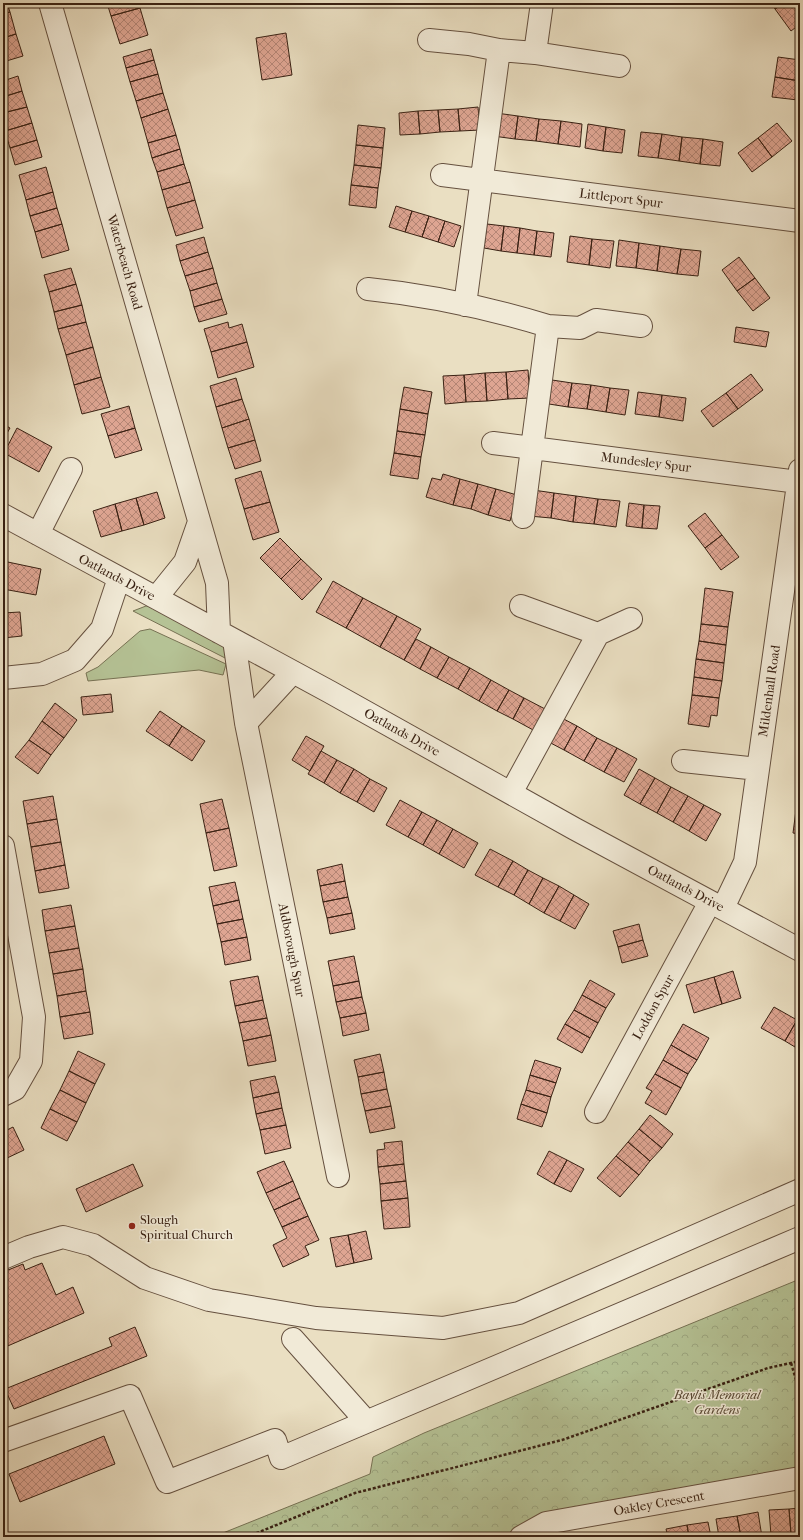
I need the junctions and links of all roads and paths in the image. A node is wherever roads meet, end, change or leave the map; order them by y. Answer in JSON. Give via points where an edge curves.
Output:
{"nodes":[{"id":1,"x":50,"y":3,"type":"edge"},
{"id":2,"x":542,"y":3,"type":"edge"},
{"id":3,"x":429,"y":40,"type":"dead end"},
{"id":4,"x":500,"y":50,"type":"junction"},
{"id":5,"x":535,"y":53,"type":"junction"},
{"id":6,"x":619,"y":66,"type":"dead end"},
{"id":7,"x":442,"y":175,"type":"dead end"},
{"id":8,"x":481,"y":180,"type":"junction"},
{"id":9,"x":800,"y":221,"type":"edge"},
{"id":10,"x":368,"y":289,"type":"dead end"},
{"id":11,"x":465,"y":305,"type":"junction"},
{"id":12,"x":548,"y":326,"type":"junction"},
{"id":13,"x":641,"y":326,"type":"dead end"},
{"id":14,"x":493,"y":443,"type":"dead end"},
{"id":15,"x":532,"y":448,"type":"junction"},
{"id":16,"x":71,"y":469,"type":"dead end"},
{"id":17,"x":799,"y":476,"type":"edge"},
{"id":18,"x":3,"y":514,"type":"edge"},
{"id":19,"x":523,"y":517,"type":"dead end"},
{"id":20,"x":199,"y":522,"type":"junction"},
{"id":21,"x":38,"y":534,"type":"junction"},
{"id":22,"x":119,"y":578,"type":"junction"},
{"id":23,"x":156,"y":598,"type":"junction"},
{"id":24,"x":521,"y":606,"type":"dead end"},
{"id":25,"x":631,"y":619,"type":"dead end"},
{"id":26,"x":598,"y":634,"type":"junction"},
{"id":27,"x":227,"y":636,"type":"junction"},
{"id":28,"x":293,"y":672,"type":"junction"},
{"id":29,"x":3,"y":678,"type":"edge"},
{"id":30,"x":246,"y":723,"type":"junction"},
{"id":31,"x":683,"y":761,"type":"dead end"},
{"id":32,"x":758,"y":770,"type":"junction"},
{"id":33,"x":511,"y":793,"type":"junction"},
{"id":34,"x":3,"y":846,"type":"edge"},
{"id":35,"x":717,"y":905,"type":"junction"},
{"id":36,"x":800,"y":950,"type":"edge"},
{"id":37,"x":3,"y":1095,"type":"edge"},
{"id":38,"x":596,"y":1112,"type":"dead end"},
{"id":39,"x":338,"y":1176,"type":"dead end"},
{"id":40,"x":800,"y":1190,"type":"edge"},
{"id":41,"x":800,"y":1238,"type":"edge"},
{"id":42,"x":3,"y":1258,"type":"edge"},
{"id":43,"x":293,"y":1339,"type":"dead end"},
{"id":44,"x":800,"y":1362,"type":"edge"},
{"id":45,"x":791,"y":1364,"type":"junction"},
{"id":46,"x":800,"y":1393,"type":"edge"},
{"id":47,"x":366,"y":1422,"type":"junction"},
{"id":48,"x":3,"y":1441,"type":"edge"},
{"id":49,"x":800,"y":1478,"type":"edge"},
{"id":50,"x":247,"y":1537,"type":"edge"},
{"id":51,"x":521,"y":1537,"type":"edge"}],
"edges":[{"from":1,"to":20,"type":"street","name":"Waterbeach Road"},
{"from":2,"to":5,"type":"street"},
{"from":3,"to":4,"type":"street"},
{"from":4,"to":5,"type":"street"},
{"from":4,"to":8,"type":"street"},
{"from":5,"to":6,"type":"street"},
{"from":7,"to":8,"type":"street","name":"Littleport Spur"},
{"from":8,"to":9,"type":"street","name":"Littleport Spur"},
{"from":8,"to":11,"type":"street"},
{"from":10,"to":11,"type":"street","via":[[407,293]]},
{"from":11,"to":12,"type":"street","via":[[506,313]]},
{"from":12,"to":13,"type":"street","via":[[580,328],[596,320]]},
{"from":12,"to":15,"type":"street"},
{"from":14,"to":15,"type":"street","name":"Mundesley Spur"},
{"from":15,"to":17,"type":"street","name":"Mundesley Spur"},
{"from":15,"to":19,"type":"street"},
{"from":16,"to":21,"type":"street"},
{"from":17,"to":32,"type":"street","name":"Mildenhall Road"},
{"from":18,"to":21,"type":"street","name":"Oatlands Drive"},
{"from":20,"to":23,"type":"street","via":[[185,562]]},
{"from":20,"to":27,"type":"street","name":"Waterbeach Road","via":[[217,583]]},
{"from":21,"to":22,"type":"street","name":"Oatlands Drive"},
{"from":22,"to":23,"type":"street","name":"Oatlands Drive"},
{"from":22,"to":29,"type":"street","via":[[102,629],[75,660],[42,674]]},
{"from":23,"to":27,"type":"street","name":"Oatlands Drive"},
{"from":24,"to":26,"type":"street"},
{"from":25,"to":26,"type":"street"},
{"from":26,"to":33,"type":"street"},
{"from":27,"to":28,"type":"street","name":"Oatlands Drive"},
{"from":27,"to":30,"type":"street","name":"Aldborough Spur"},
{"from":28,"to":30,"type":"street"},
{"from":28,"to":33,"type":"street","name":"Oatlands Drive"},
{"from":30,"to":39,"type":"street","name":"Aldborough Spur"},
{"from":31,"to":32,"type":"street"},
{"from":32,"to":35,"type":"street","name":"Mildenhall Road","via":[[745,862]]},
{"from":33,"to":35,"type":"street","name":"Oatlands Drive"},
{"from":34,"to":37,"type":"street","via":[[34,1017],[31,1061],[15,1089]]},
{"from":35,"to":36,"type":"street","name":"Oatlands Drive"},
{"from":35,"to":38,"type":"street","name":"Loddon Spur"},
{"from":40,"to":42,"type":"street","via":[[519,1313],[443,1328],[316,1318],[209,1300],[145,1278],[93,1245],[62,1238],[29,1247]]},
{"from":41,"to":47,"type":"street"},
{"from":43,"to":47,"type":"street"},
{"from":44,"to":45,"type":"path"},
{"from":45,"to":46,"type":"path"},
{"from":45,"to":50,"type":"path","via":[[768,1368],[562,1440],[355,1493]]},
{"from":47,"to":48,"type":"street","via":[[281,1458],[275,1440],[167,1482],[130,1396]]},
{"from":49,"to":51,"type":"street","name":"Oakley Crescent","via":[[546,1523]]}]}
